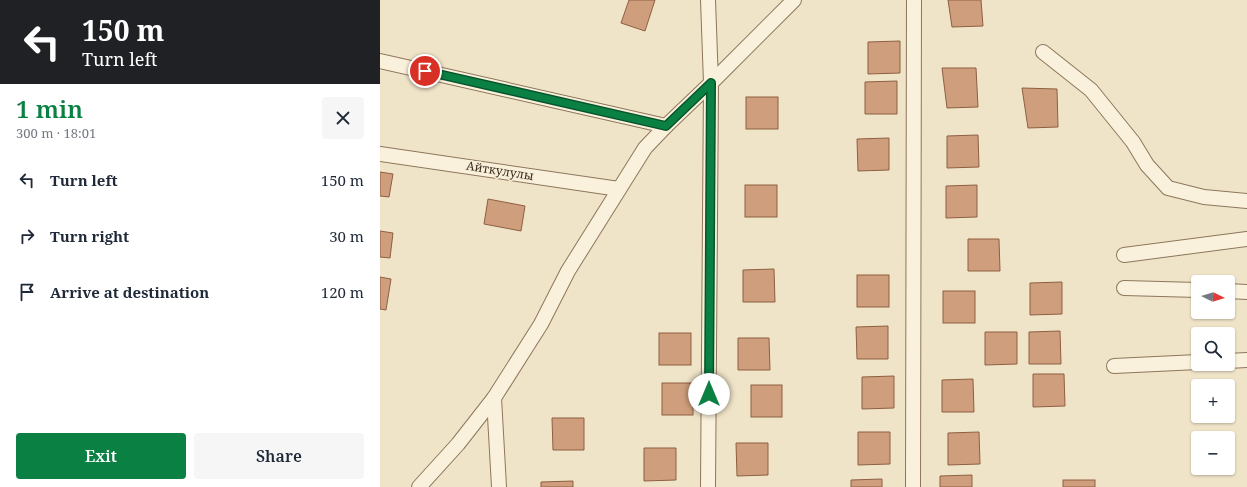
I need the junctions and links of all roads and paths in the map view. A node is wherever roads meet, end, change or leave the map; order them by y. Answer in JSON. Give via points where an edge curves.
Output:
{"nodes":[{"id":1,"x":708,"y":0,"type":"edge"},
{"id":2,"x":794,"y":0,"type":"edge"},
{"id":3,"x":914,"y":0,"type":"edge"},
{"id":4,"x":1043,"y":52,"type":"dead end"},
{"id":5,"x":380,"y":61,"type":"edge"},
{"id":6,"x":711,"y":83,"type":"junction"},
{"id":7,"x":666,"y":126,"type":"junction"},
{"id":8,"x":380,"y":154,"type":"edge"},
{"id":9,"x":619,"y":189,"type":"junction"},
{"id":10,"x":1247,"y":201,"type":"edge"},
{"id":11,"x":1247,"y":239,"type":"edge"},
{"id":12,"x":1124,"y":255,"type":"dead end"},
{"id":13,"x":1124,"y":288,"type":"dead end"},
{"id":14,"x":1191,"y":290,"type":"edge"},
{"id":15,"x":1235,"y":291,"type":"edge"},
{"id":16,"x":1247,"y":292,"type":"edge"},
{"id":17,"x":1247,"y":360,"type":"edge"},
{"id":18,"x":1235,"y":361,"type":"edge"},
{"id":19,"x":1191,"y":362,"type":"edge"},
{"id":20,"x":1114,"y":366,"type":"dead end"},
{"id":21,"x":494,"y":398,"type":"junction"},
{"id":22,"x":419,"y":487,"type":"edge"},
{"id":23,"x":499,"y":487,"type":"edge"},
{"id":24,"x":708,"y":487,"type":"edge"},
{"id":25,"x":913,"y":487,"type":"edge"}],
"edges":[{"from":1,"to":6,"type":"street"},
{"from":2,"to":6,"type":"street"},
{"from":3,"to":25,"type":"street"},
{"from":4,"to":10,"type":"street","via":[[1090,90],[1133,142],[1147,165],[1168,188],[1204,197]]},
{"from":5,"to":7,"type":"street"},
{"from":6,"to":7,"type":"street"},
{"from":6,"to":24,"type":"street"},
{"from":7,"to":9,"type":"street","via":[[645,148]]},
{"from":8,"to":9,"type":"street","name":"Айткулулы"},
{"from":9,"to":21,"type":"street","via":[[568,271],[541,324]]},
{"from":11,"to":12,"type":"street"},
{"from":13,"to":14,"type":"street"},
{"from":15,"to":16,"type":"street"},
{"from":17,"to":18,"type":"street"},
{"from":19,"to":20,"type":"street"},
{"from":21,"to":22,"type":"street","via":[[458,444]]},
{"from":21,"to":23,"type":"street"}]}
